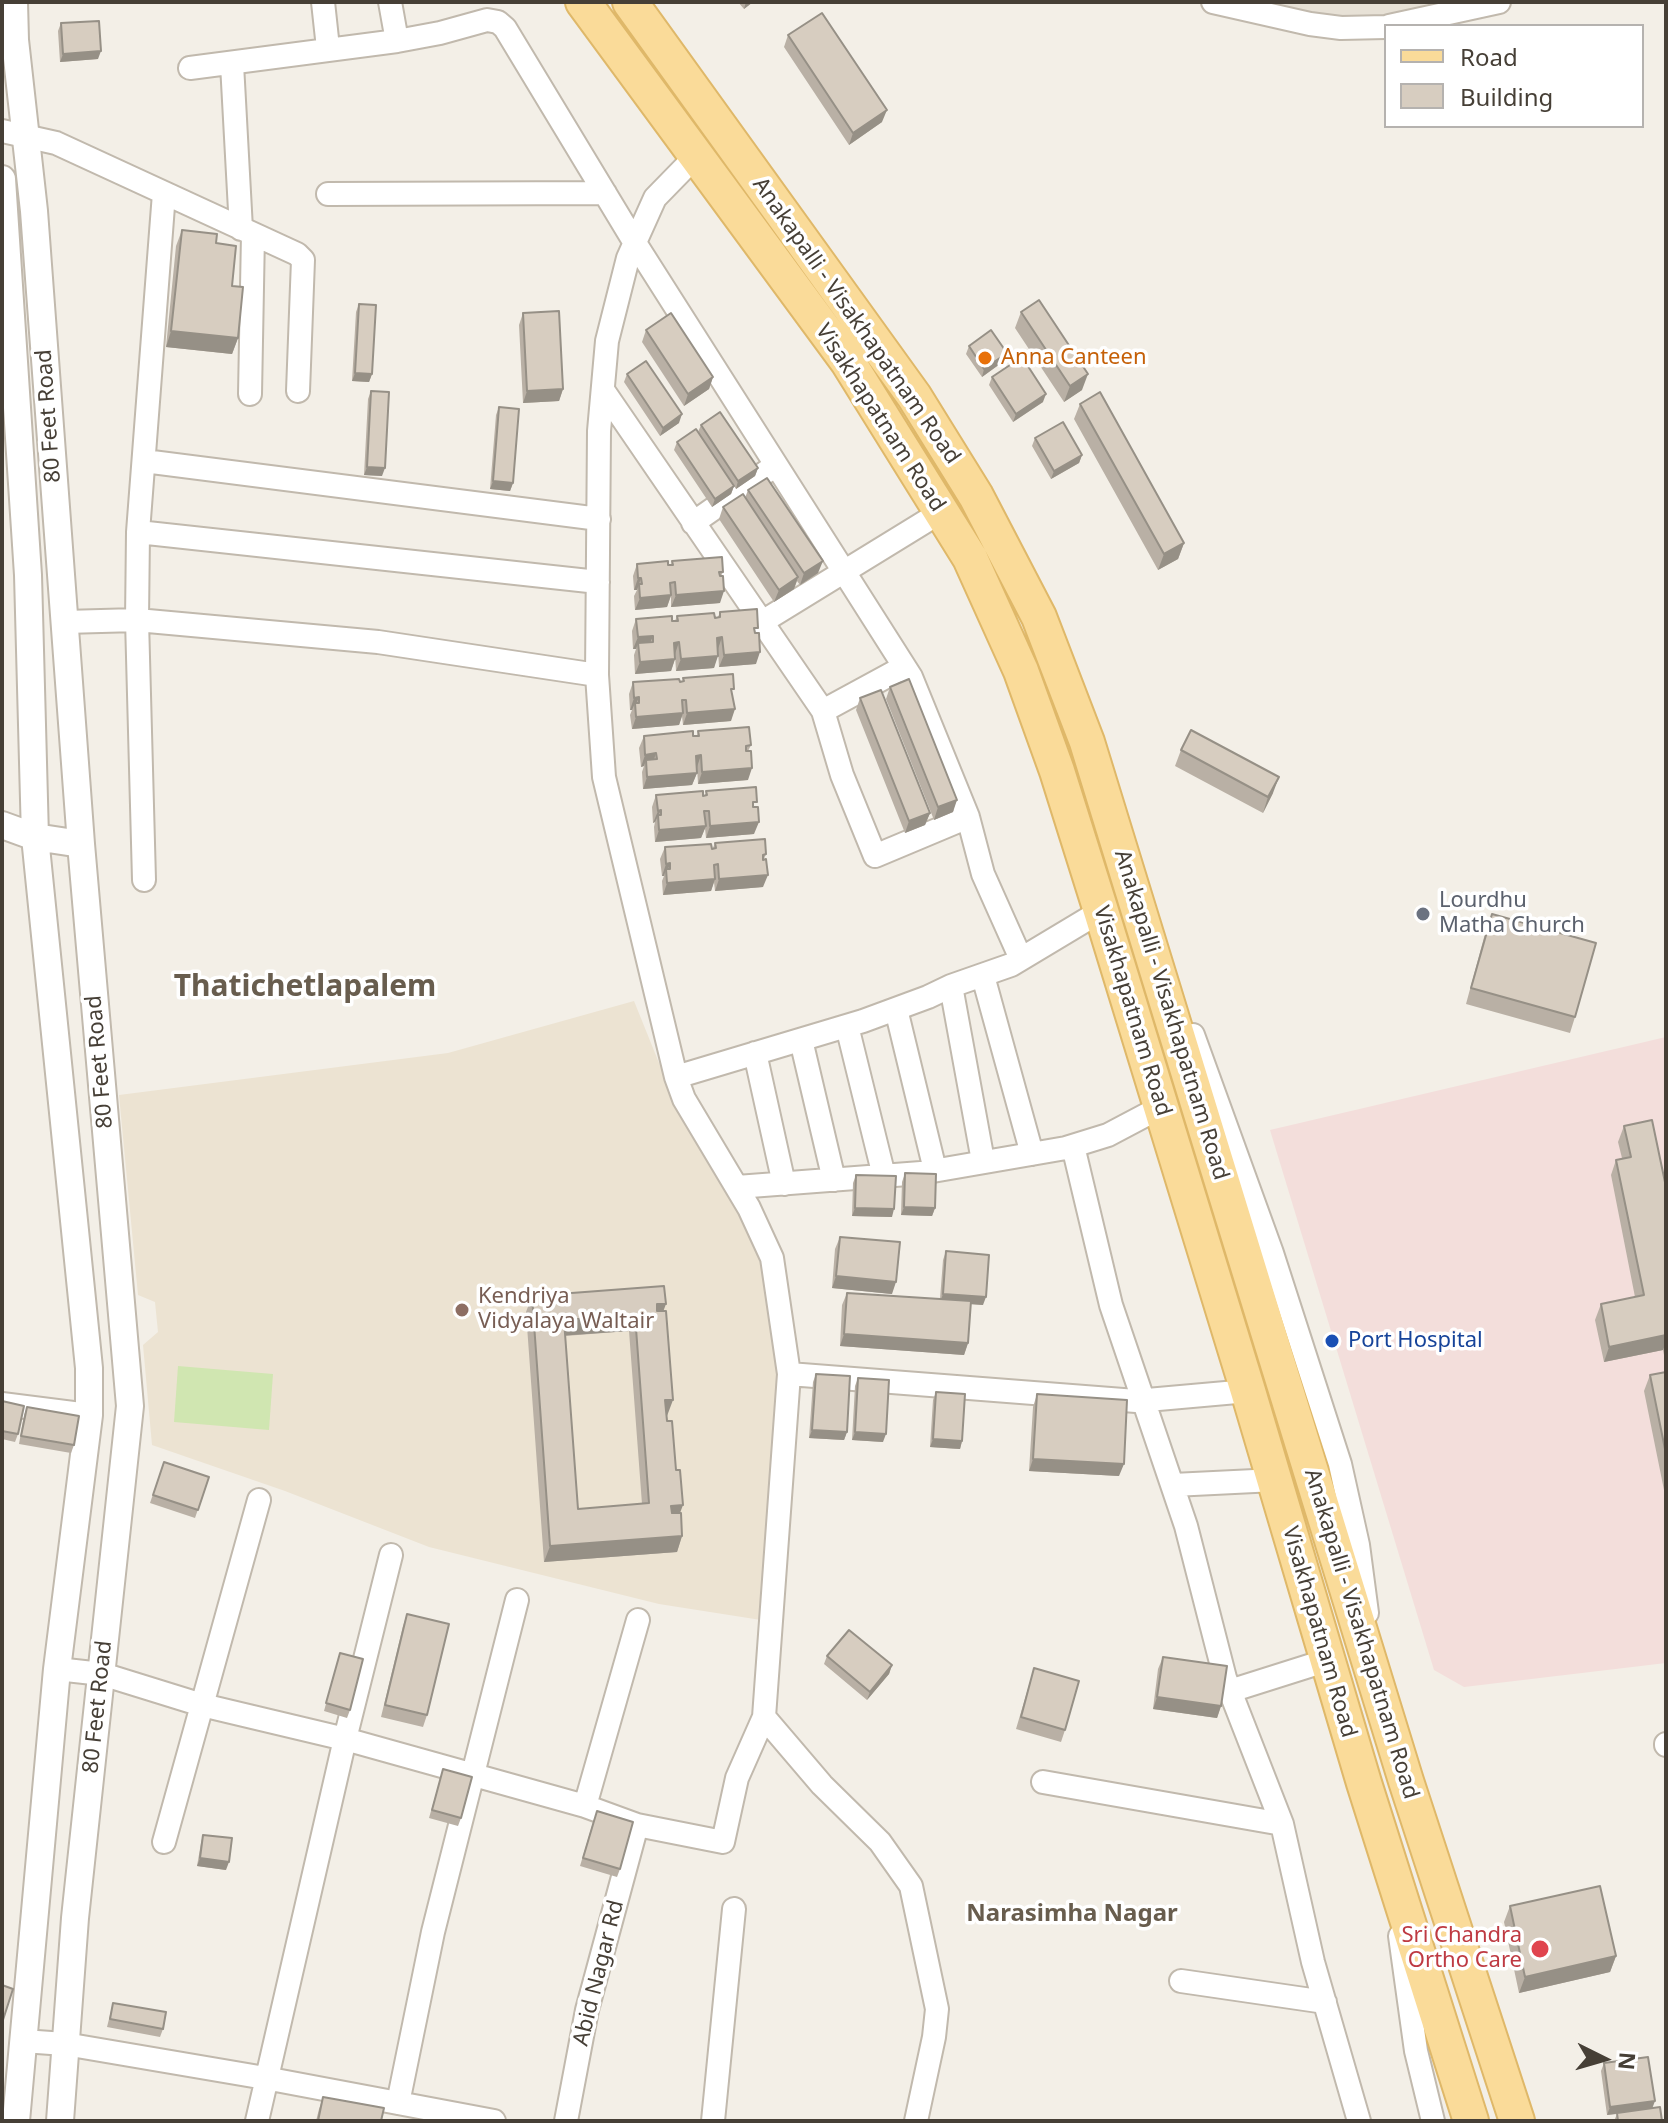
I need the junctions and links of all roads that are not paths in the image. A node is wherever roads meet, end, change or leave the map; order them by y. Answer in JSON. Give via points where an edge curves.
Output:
{"nodes":[{"id":1,"x":14,"y":2,"type":"edge"},
{"id":2,"x":323,"y":2,"type":"edge"},
{"id":3,"x":390,"y":2,"type":"edge"},
{"id":4,"x":583,"y":2,"type":"edge"},
{"id":5,"x":630,"y":2,"type":"edge"},
{"id":6,"x":1213,"y":2,"type":"edge"},
{"id":7,"x":1499,"y":2,"type":"edge"},
{"id":8,"x":1397,"y":24,"type":"edge"},
{"id":9,"x":1384,"y":26,"type":"edge"},
{"id":10,"x":9,"y":41,"type":"edge"},
{"id":11,"x":397,"y":41,"type":"junction"},
{"id":12,"x":328,"y":48,"type":"junction"},
{"id":13,"x":232,"y":64,"type":"junction"},
{"id":14,"x":190,"y":68,"type":"dead end"},
{"id":15,"x":12,"y":93,"type":"edge"},
{"id":16,"x":14,"y":133,"type":"edge"},
{"id":17,"x":695,"y":157,"type":"junction"},
{"id":18,"x":2,"y":179,"type":"edge"},
{"id":19,"x":164,"y":193,"type":"junction"},
{"id":20,"x":605,"y":193,"type":"junction"},
{"id":21,"x":328,"y":194,"type":"dead end"},
{"id":22,"x":247,"y":232,"type":"junction"},
{"id":23,"x":635,"y":243,"type":"junction"},
{"id":24,"x":603,"y":390,"type":"junction"},
{"id":25,"x":298,"y":391,"type":"dead end"},
{"id":26,"x":250,"y":394,"type":"dead end"},
{"id":27,"x":144,"y":461,"type":"junction"},
{"id":28,"x":776,"y":465,"type":"junction"},
{"id":29,"x":941,"y":512,"type":"junction"},
{"id":30,"x":599,"y":519,"type":"junction"},
{"id":31,"x":693,"y":523,"type":"junction"},
{"id":32,"x":138,"y":532,"type":"junction"},
{"id":33,"x":844,"y":573,"type":"junction"},
{"id":34,"x":598,"y":582,"type":"junction"},
{"id":35,"x":137,"y":620,"type":"junction"},
{"id":36,"x":65,"y":622,"type":"junction"},
{"id":37,"x":762,"y":622,"type":"junction"},
{"id":38,"x":904,"y":667,"type":"junction"},
{"id":39,"x":597,"y":675,"type":"junction"},
{"id":40,"x":823,"y":711,"type":"junction"},
{"id":41,"x":968,"y":817,"type":"junction"},
{"id":42,"x":2,"y":825,"type":"edge"},
{"id":43,"x":35,"y":837,"type":"junction"},
{"id":44,"x":81,"y":844,"type":"junction"},
{"id":45,"x":144,"y":880,"type":"dead end"},
{"id":46,"x":1101,"y":911,"type":"junction"},
{"id":47,"x":1021,"y":959,"type":"junction"},
{"id":48,"x":983,"y":976,"type":"junction"},
{"id":49,"x":951,"y":986,"type":"junction"},
{"id":50,"x":896,"y":1009,"type":"junction"},
{"id":51,"x":847,"y":1026,"type":"junction"},
{"id":52,"x":801,"y":1040,"type":"junction"},
{"id":53,"x":755,"y":1053,"type":"junction"},
{"id":54,"x":676,"y":1077,"type":"junction"},
{"id":55,"x":1161,"y":1107,"type":"junction"},
{"id":56,"x":1073,"y":1146,"type":"junction"},
{"id":57,"x":1032,"y":1154,"type":"junction"},
{"id":58,"x":983,"y":1161,"type":"junction"},
{"id":59,"x":935,"y":1170,"type":"junction"},
{"id":60,"x":884,"y":1176,"type":"junction"},
{"id":61,"x":834,"y":1180,"type":"junction"},
{"id":62,"x":784,"y":1184,"type":"junction"},
{"id":63,"x":737,"y":1187,"type":"junction"},
{"id":64,"x":122,"y":1321,"type":"junction"},
{"id":65,"x":85,"y":1325,"type":"junction"},
{"id":66,"x":789,"y":1374,"type":"junction"},
{"id":67,"x":1248,"y":1391,"type":"junction"},
{"id":68,"x":1145,"y":1401,"type":"junction"},
{"id":69,"x":2,"y":1404,"type":"edge"},
{"id":70,"x":89,"y":1415,"type":"junction"},
{"id":71,"x":1275,"y":1480,"type":"junction"},
{"id":72,"x":1173,"y":1485,"type":"junction"},
{"id":73,"x":259,"y":1500,"type":"dead end"},
{"id":74,"x":391,"y":1555,"type":"dead end"},
{"id":75,"x":517,"y":1600,"type":"dead end"},
{"id":76,"x":638,"y":1620,"type":"dead end"},
{"id":77,"x":1328,"y":1660,"type":"junction"},
{"id":78,"x":57,"y":1669,"type":"junction"},
{"id":79,"x":102,"y":1674,"type":"junction"},
{"id":80,"x":1230,"y":1691,"type":"junction"},
{"id":81,"x":202,"y":1705,"type":"junction"},
{"id":82,"x":764,"y":1717,"type":"junction"},
{"id":83,"x":345,"y":1739,"type":"junction"},
{"id":84,"x":474,"y":1776,"type":"junction"},
{"id":85,"x":1043,"y":1782,"type":"dead end"},
{"id":86,"x":585,"y":1806,"type":"junction"},
{"id":87,"x":1282,"y":1824,"type":"junction"},
{"id":88,"x":637,"y":1825,"type":"junction"},
{"id":89,"x":164,"y":1842,"type":"dead end"},
{"id":90,"x":1390,"y":1864,"type":"junction"},
{"id":91,"x":734,"y":1909,"type":"dead end"},
{"id":92,"x":1181,"y":1981,"type":"dead end"},
{"id":93,"x":1325,"y":2002,"type":"junction"},
{"id":94,"x":23,"y":2041,"type":"junction"},
{"id":95,"x":65,"y":2044,"type":"junction"},
{"id":96,"x":11,"y":2075,"type":"edge"},
{"id":97,"x":265,"y":2078,"type":"junction"},
{"id":98,"x":398,"y":2103,"type":"junction"},
{"id":99,"x":16,"y":2121,"type":"edge"},
{"id":100,"x":60,"y":2121,"type":"edge"},
{"id":101,"x":257,"y":2121,"type":"edge"},
{"id":102,"x":494,"y":2121,"type":"edge"},
{"id":103,"x":566,"y":2121,"type":"edge"},
{"id":104,"x":713,"y":2121,"type":"edge"},
{"id":105,"x":916,"y":2121,"type":"edge"},
{"id":106,"x":1359,"y":2121,"type":"edge"},
{"id":107,"x":1433,"y":2121,"type":"edge"},
{"id":108,"x":1471,"y":2121,"type":"edge"},
{"id":109,"x":1517,"y":2121,"type":"edge"}],
"edges":[{"from":1,"to":10,"type":"street","name":"80 Feet Road"},
{"from":2,"to":12,"type":"street"},
{"from":3,"to":11,"type":"street"},
{"from":4,"to":17,"type":"main road","name":"Visakhapatnam Road"},
{"from":5,"to":109,"type":"main road","name":"Anakapalli - Visakhapatnam Road","via":[[914,396],[976,496],[1039,617],[1087,742],[1374,1676]]},
{"from":6,"to":9,"type":"street","via":[[1310,24]]},
{"from":7,"to":8,"type":"street"},
{"from":10,"to":15,"type":"street","name":"80 Feet Road"},
{"from":11,"to":12,"type":"street"},
{"from":11,"to":20,"type":"street","via":[[498,22]]},
{"from":12,"to":13,"type":"street"},
{"from":13,"to":14,"type":"street"},
{"from":13,"to":22,"type":"street"},
{"from":15,"to":16,"type":"street","name":"80 Feet Road"},
{"from":16,"to":19,"type":"street","via":[[56,143]]},
{"from":16,"to":36,"type":"street","name":"80 Feet Road"},
{"from":17,"to":23,"type":"street","via":[[655,198]]},
{"from":17,"to":29,"type":"main road","name":"Visakhapatnam Road","via":[[848,362]]},
{"from":18,"to":43,"type":"street","name":"80 Feet Road","via":[[28,575]]},
{"from":19,"to":22,"type":"street"},
{"from":19,"to":27,"type":"street"},
{"from":20,"to":21,"type":"street"},
{"from":20,"to":23,"type":"street"},
{"from":22,"to":25,"type":"street","via":[[303,260]]},
{"from":22,"to":26,"type":"street"},
{"from":23,"to":24,"type":"street","via":[[607,341]]},
{"from":23,"to":28,"type":"street"},
{"from":24,"to":30,"type":"street"},
{"from":24,"to":31,"type":"street"},
{"from":27,"to":30,"type":"street"},
{"from":27,"to":32,"type":"street"},
{"from":28,"to":31,"type":"street"},
{"from":28,"to":33,"type":"street"},
{"from":29,"to":33,"type":"street"},
{"from":29,"to":46,"type":"main road","name":"Visakhapatnam Road","via":[[970,558],[1021,671]]},
{"from":30,"to":34,"type":"street"},
{"from":31,"to":37,"type":"street"},
{"from":32,"to":34,"type":"street"},
{"from":32,"to":35,"type":"street"},
{"from":33,"to":37,"type":"street"},
{"from":33,"to":38,"type":"street"},
{"from":34,"to":39,"type":"street"},
{"from":35,"to":36,"type":"street"},
{"from":35,"to":39,"type":"street","via":[[378,642]]},
{"from":35,"to":45,"type":"street"},
{"from":36,"to":44,"type":"street","name":"80 Feet Road"},
{"from":37,"to":40,"type":"street"},
{"from":38,"to":40,"type":"street"},
{"from":38,"to":41,"type":"street"},
{"from":39,"to":54,"type":"street","via":[[604,777]]},
{"from":40,"to":41,"type":"street","via":[[875,856]]},
{"from":41,"to":47,"type":"street","via":[[983,874]]},
{"from":42,"to":43,"type":"street"},
{"from":43,"to":44,"type":"street"},
{"from":43,"to":65,"type":"street","name":"80 Feet Road"},
{"from":44,"to":64,"type":"street","name":"80 Feet Road"},
{"from":46,"to":47,"type":"street"},
{"from":46,"to":55,"type":"main road","name":"Visakhapatnam Road"},
{"from":47,"to":48,"type":"street"},
{"from":48,"to":49,"type":"street"},
{"from":48,"to":57,"type":"street"},
{"from":49,"to":50,"type":"street"},
{"from":49,"to":58,"type":"street"},
{"from":50,"to":51,"type":"street"},
{"from":50,"to":59,"type":"street"},
{"from":51,"to":52,"type":"street"},
{"from":51,"to":60,"type":"street"},
{"from":52,"to":53,"type":"street"},
{"from":52,"to":61,"type":"street"},
{"from":53,"to":54,"type":"street"},
{"from":53,"to":62,"type":"street"},
{"from":54,"to":63,"type":"street"},
{"from":55,"to":56,"type":"street","via":[[1108,1135]]},
{"from":55,"to":67,"type":"main road","name":"Visakhapatnam Road"},
{"from":56,"to":57,"type":"street"},
{"from":56,"to":68,"type":"street","via":[[1111,1305]]},
{"from":57,"to":58,"type":"street"},
{"from":58,"to":59,"type":"street"},
{"from":59,"to":60,"type":"street"},
{"from":60,"to":61,"type":"street"},
{"from":61,"to":62,"type":"street"},
{"from":62,"to":63,"type":"street"},
{"from":63,"to":66,"type":"street","via":[[772,1258]]},
{"from":64,"to":65,"type":"street"},
{"from":64,"to":79,"type":"street","name":"80 Feet Road","via":[[130,1406]]},
{"from":65,"to":70,"type":"street","name":"80 Feet Road"},
{"from":66,"to":68,"type":"street"},
{"from":66,"to":82,"type":"street"},
{"from":67,"to":68,"type":"street"},
{"from":67,"to":71,"type":"main road","name":"Visakhapatnam Road"},
{"from":68,"to":72,"type":"street"},
{"from":69,"to":70,"type":"street"},
{"from":70,"to":78,"type":"street","name":"80 Feet Road"},
{"from":71,"to":72,"type":"street"},
{"from":71,"to":77,"type":"main road","name":"Visakhapatnam Road"},
{"from":72,"to":80,"type":"street"},
{"from":73,"to":81,"type":"street"},
{"from":74,"to":83,"type":"street"},
{"from":75,"to":84,"type":"street"},
{"from":76,"to":86,"type":"street"},
{"from":77,"to":80,"type":"street"},
{"from":77,"to":90,"type":"main road","name":"Visakhapatnam Road"},
{"from":78,"to":79,"type":"street"},
{"from":78,"to":94,"type":"street","name":"80 Feet Road"},
{"from":79,"to":81,"type":"street"},
{"from":79,"to":95,"type":"street","name":"80 Feet Road"},
{"from":80,"to":87,"type":"street"},
{"from":81,"to":83,"type":"street"},
{"from":81,"to":89,"type":"street"},
{"from":82,"to":88,"type":"street","via":[[737,1778],[723,1842]]},
{"from":82,"to":105,"type":"street","via":[[880,1842],[911,1886],[937,2009]]},
{"from":83,"to":84,"type":"street"},
{"from":83,"to":97,"type":"street"},
{"from":84,"to":86,"type":"street"},
{"from":84,"to":98,"type":"street","via":[[433,1932]]},
{"from":85,"to":87,"type":"street"},
{"from":86,"to":88,"type":"street"},
{"from":87,"to":93,"type":"street"},
{"from":88,"to":103,"type":"street","name":"Abid Nagar Rd","via":[[587,2010]]},
{"from":90,"to":107,"type":"street","via":[[1416,2051]]},
{"from":90,"to":108,"type":"main road","name":"Visakhapatnam Road"},
{"from":91,"to":104,"type":"street"},
{"from":92,"to":93,"type":"street"},
{"from":93,"to":106,"type":"street"},
{"from":94,"to":95,"type":"street"},
{"from":94,"to":96,"type":"street","name":"80 Feet Road"},
{"from":95,"to":97,"type":"street"},
{"from":95,"to":100,"type":"street","name":"80 Feet Road"},
{"from":96,"to":99,"type":"street","name":"80 Feet Road"},
{"from":97,"to":98,"type":"street"},
{"from":97,"to":101,"type":"street"},
{"from":98,"to":102,"type":"street"}]}
